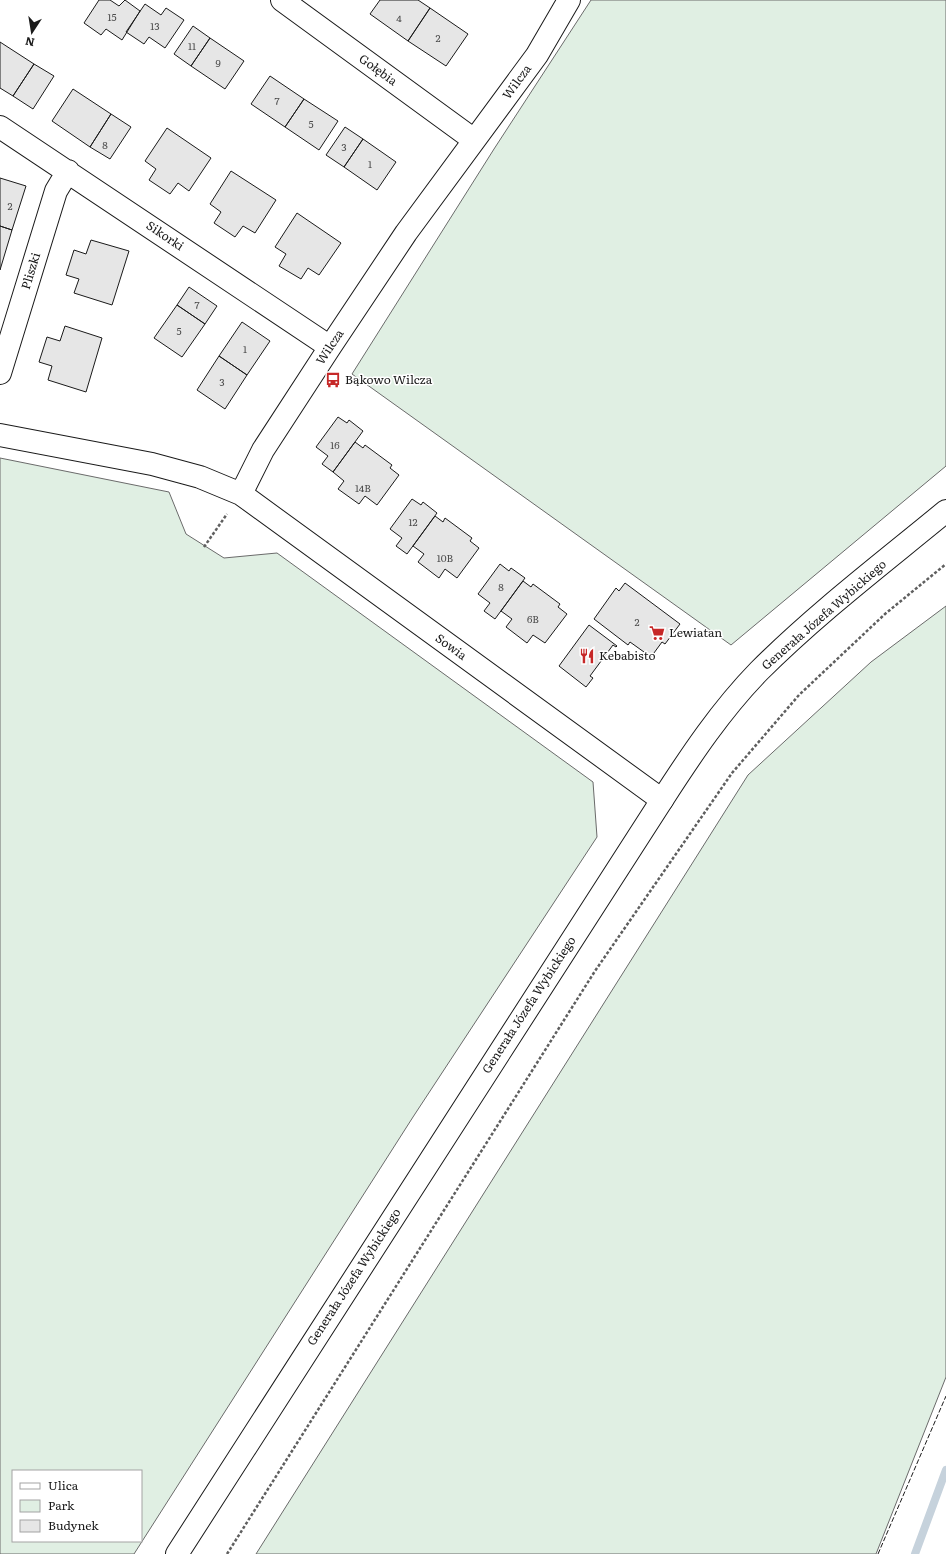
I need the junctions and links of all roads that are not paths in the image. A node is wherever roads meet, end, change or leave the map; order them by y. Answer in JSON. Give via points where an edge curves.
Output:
{"nodes":[{"id":1,"x":282,"y":0,"type":"edge"},
{"id":2,"x":568,"y":0,"type":"edge"},
{"id":3,"x":0,"y":127,"type":"edge"},
{"id":4,"x":474,"y":140,"type":"junction"},
{"id":5,"x":68,"y":171,"type":"junction"},
{"id":6,"x":330,"y":347,"type":"junction"},
{"id":7,"x":0,"y":373,"type":"edge"},
{"id":8,"x":0,"y":435,"type":"edge"},
{"id":9,"x":241,"y":494,"type":"junction"},
{"id":10,"x":946,"y":511,"type":"edge"},
{"id":11,"x":662,"y":800,"type":"junction"},
{"id":12,"x":177,"y":1554,"type":"edge"}],
"edges":[{"from":1,"to":4,"type":"street","name":"Gołębia"},
{"from":2,"to":4,"type":"street","name":"Wilcza","via":[[536,56]]},
{"from":3,"to":5,"type":"street","name":"Sikorki"},
{"from":4,"to":6,"type":"street","name":"Wilcza","via":[[406,233]]},
{"from":5,"to":6,"type":"street","name":"Sikorki"},
{"from":5,"to":7,"type":"street","name":"Pliszki","via":[[56,192]]},
{"from":6,"to":9,"type":"street","name":"Wilcza","via":[[263,450]]},
{"from":8,"to":9,"type":"street","via":[[152,464],[200,477]]},
{"from":9,"to":11,"type":"street","name":"Sowia"},
{"from":10,"to":11,"type":"street","name":"Generała Józefa Wybickiego","via":[[798,635],[758,672],[716,721]]},
{"from":11,"to":12,"type":"street","name":"Generała Józefa Wybickiego"}]}
